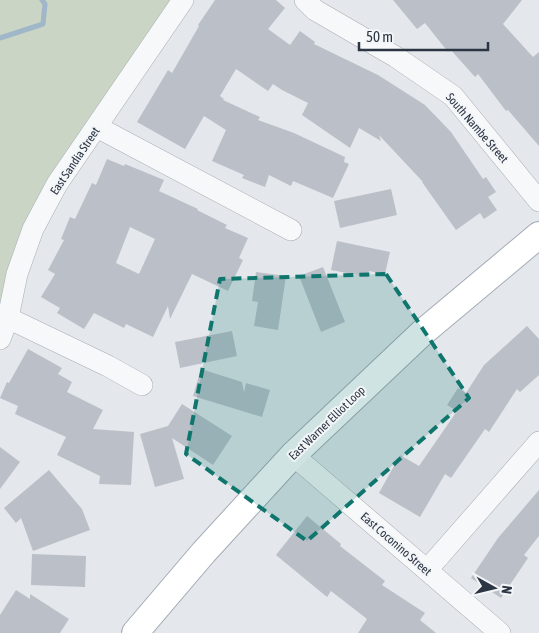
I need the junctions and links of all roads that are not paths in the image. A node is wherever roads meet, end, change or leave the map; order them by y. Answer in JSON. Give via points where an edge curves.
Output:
{"nodes":[{"id":1,"x":183,"y":0,"type":"edge"},
{"id":2,"x":306,"y":0,"type":"edge"},
{"id":3,"x":97,"y":127,"type":"junction"},
{"id":4,"x":539,"y":202,"type":"edge"},
{"id":5,"x":291,"y":230,"type":"dead end"},
{"id":6,"x":539,"y":235,"type":"edge"},
{"id":7,"x":8,"y":318,"type":"junction"},
{"id":8,"x":0,"y":339,"type":"edge"},
{"id":9,"x":142,"y":385,"type":"dead end"},
{"id":10,"x":539,"y":442,"type":"edge"},
{"id":11,"x":292,"y":455,"type":"junction"},
{"id":12,"x":427,"y":570,"type":"junction"},
{"id":13,"x":135,"y":633,"type":"edge"},
{"id":14,"x":500,"y":633,"type":"edge"}],
"edges":[{"from":1,"to":3,"type":"street","name":"East Sandia Street"},
{"from":2,"to":4,"type":"street","name":"South Nambe Street","via":[[315,10],[396,57],[453,96]]},
{"from":3,"to":5,"type":"street"},
{"from":3,"to":7,"type":"street","name":"East Sandia Street","via":[[58,184],[33,229],[17,274]]},
{"from":6,"to":11,"type":"main road","name":"East Warner Elliot Loop","via":[[422,333]]},
{"from":7,"to":8,"type":"street","name":"East Sandia Street"},
{"from":7,"to":9,"type":"street"},
{"from":10,"to":12,"type":"street"},
{"from":11,"to":12,"type":"street","name":"East Coconino Street"},
{"from":11,"to":13,"type":"main road","name":"East Warner Elliot Loop"},
{"from":12,"to":14,"type":"street","name":"East Coconino Street"}]}
